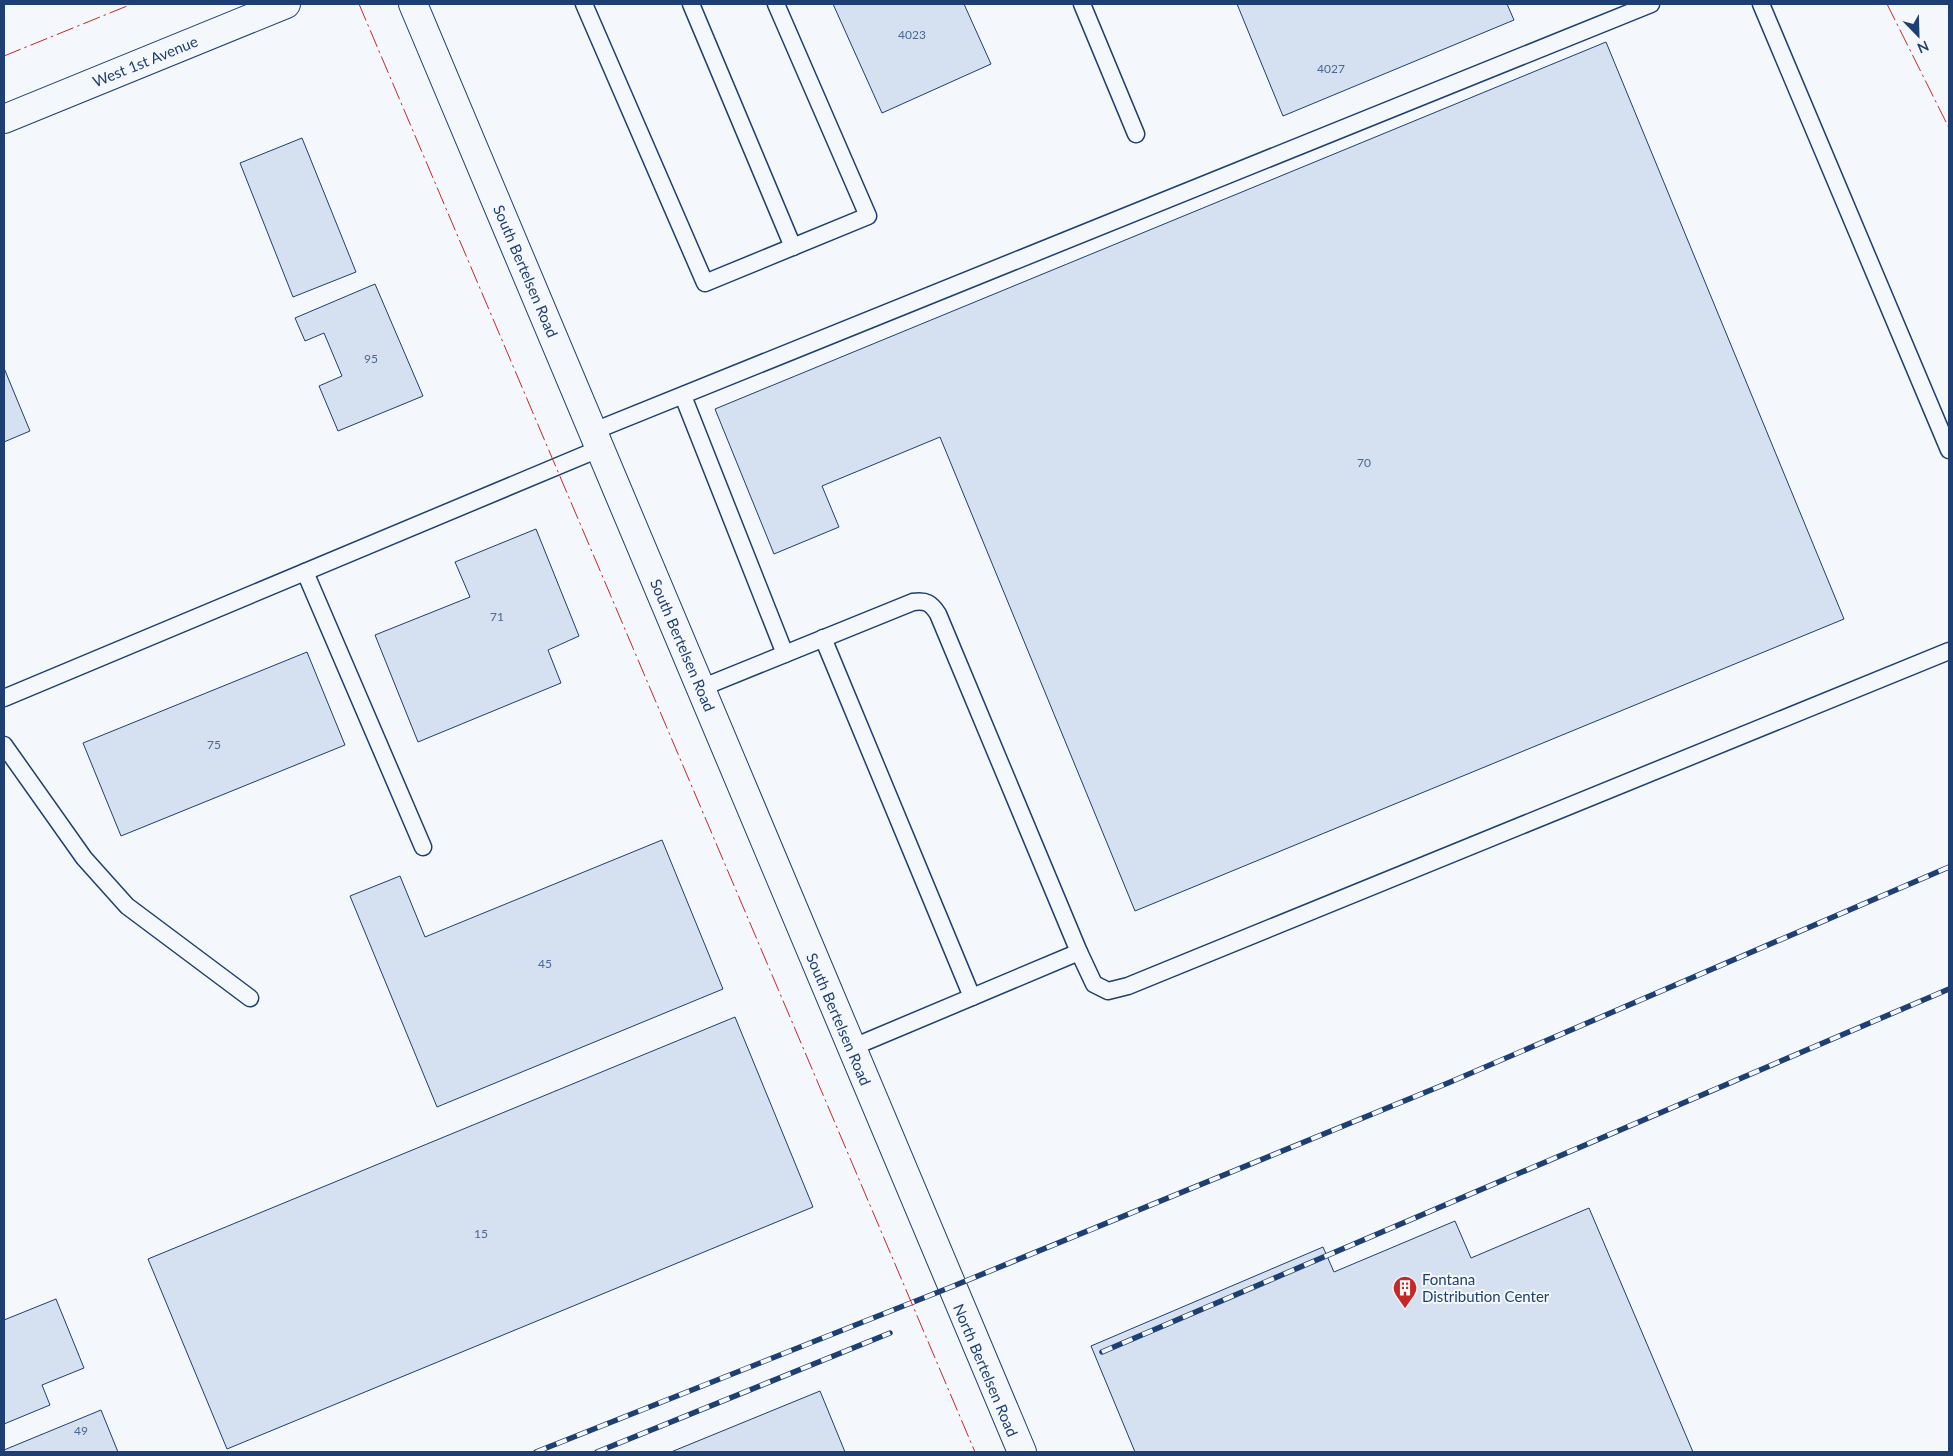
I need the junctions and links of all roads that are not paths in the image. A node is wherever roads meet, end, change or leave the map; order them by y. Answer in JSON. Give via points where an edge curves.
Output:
{"nodes":[{"id":1,"x":286,"y":4,"type":"edge"},
{"id":2,"x":413,"y":4,"type":"edge"},
{"id":3,"x":584,"y":4,"type":"edge"},
{"id":4,"x":691,"y":4,"type":"edge"},
{"id":5,"x":776,"y":4,"type":"edge"},
{"id":6,"x":1082,"y":4,"type":"edge"},
{"id":7,"x":1651,"y":4,"type":"edge"},
{"id":8,"x":1761,"y":4,"type":"edge"},
{"id":9,"x":4,"y":119,"type":"edge"},
{"id":10,"x":1136,"y":134,"type":"dead end"},
{"id":11,"x":793,"y":247,"type":"junction"},
{"id":12,"x":683,"y":396,"type":"junction"},
{"id":13,"x":597,"y":440,"type":"junction"},
{"id":14,"x":1949,"y":450,"type":"edge"},
{"id":15,"x":305,"y":572,"type":"junction"},
{"id":16,"x":823,"y":638,"type":"junction"},
{"id":17,"x":1949,"y":651,"type":"edge"},
{"id":18,"x":785,"y":654,"type":"junction"},
{"id":19,"x":701,"y":688,"type":"junction"},
{"id":20,"x":4,"y":698,"type":"edge"},
{"id":21,"x":4,"y":745,"type":"edge"},
{"id":22,"x":423,"y":847,"type":"dead end"},
{"id":23,"x":1080,"y":952,"type":"junction"},
{"id":24,"x":972,"y":997,"type":"junction"},
{"id":25,"x":250,"y":998,"type":"dead end"},
{"id":26,"x":851,"y":1048,"type":"junction"},
{"id":27,"x":950,"y":1287,"type":"joint"},
{"id":28,"x":1022,"y":1452,"type":"edge"}],
"edges":[{"from":1,"to":9,"type":"street","name":"West 1st Avenue"},
{"from":2,"to":13,"type":"street","name":"South Bertelsen Road"},
{"from":3,"to":11,"type":"lane","via":[[705,283]]},
{"from":4,"to":11,"type":"lane"},
{"from":5,"to":11,"type":"lane","via":[[868,216]]},
{"from":6,"to":10,"type":"lane"},
{"from":7,"to":12,"type":"lane"},
{"from":8,"to":14,"type":"lane"},
{"from":12,"to":13,"type":"lane"},
{"from":12,"to":18,"type":"lane"},
{"from":13,"to":15,"type":"lane"},
{"from":13,"to":19,"type":"street","name":"South Bertelsen Road"},
{"from":15,"to":20,"type":"lane"},
{"from":15,"to":22,"type":"lane"},
{"from":16,"to":18,"type":"lane"},
{"from":16,"to":23,"type":"lane","via":[[913,602],[923,600],[932,604]]},
{"from":16,"to":24,"type":"lane"},
{"from":17,"to":23,"type":"lane","via":[[1128,986],[1108,991],[1094,984]]},
{"from":18,"to":19,"type":"lane"},
{"from":19,"to":26,"type":"street","name":"South Bertelsen Road"},
{"from":21,"to":25,"type":"lane","via":[[84,858],[128,906]]},
{"from":23,"to":24,"type":"lane"},
{"from":24,"to":26,"type":"lane"},
{"from":26,"to":27,"type":"street","name":"South Bertelsen Road"},
{"from":27,"to":28,"type":"street","name":"North Bertelsen Road"}]}
